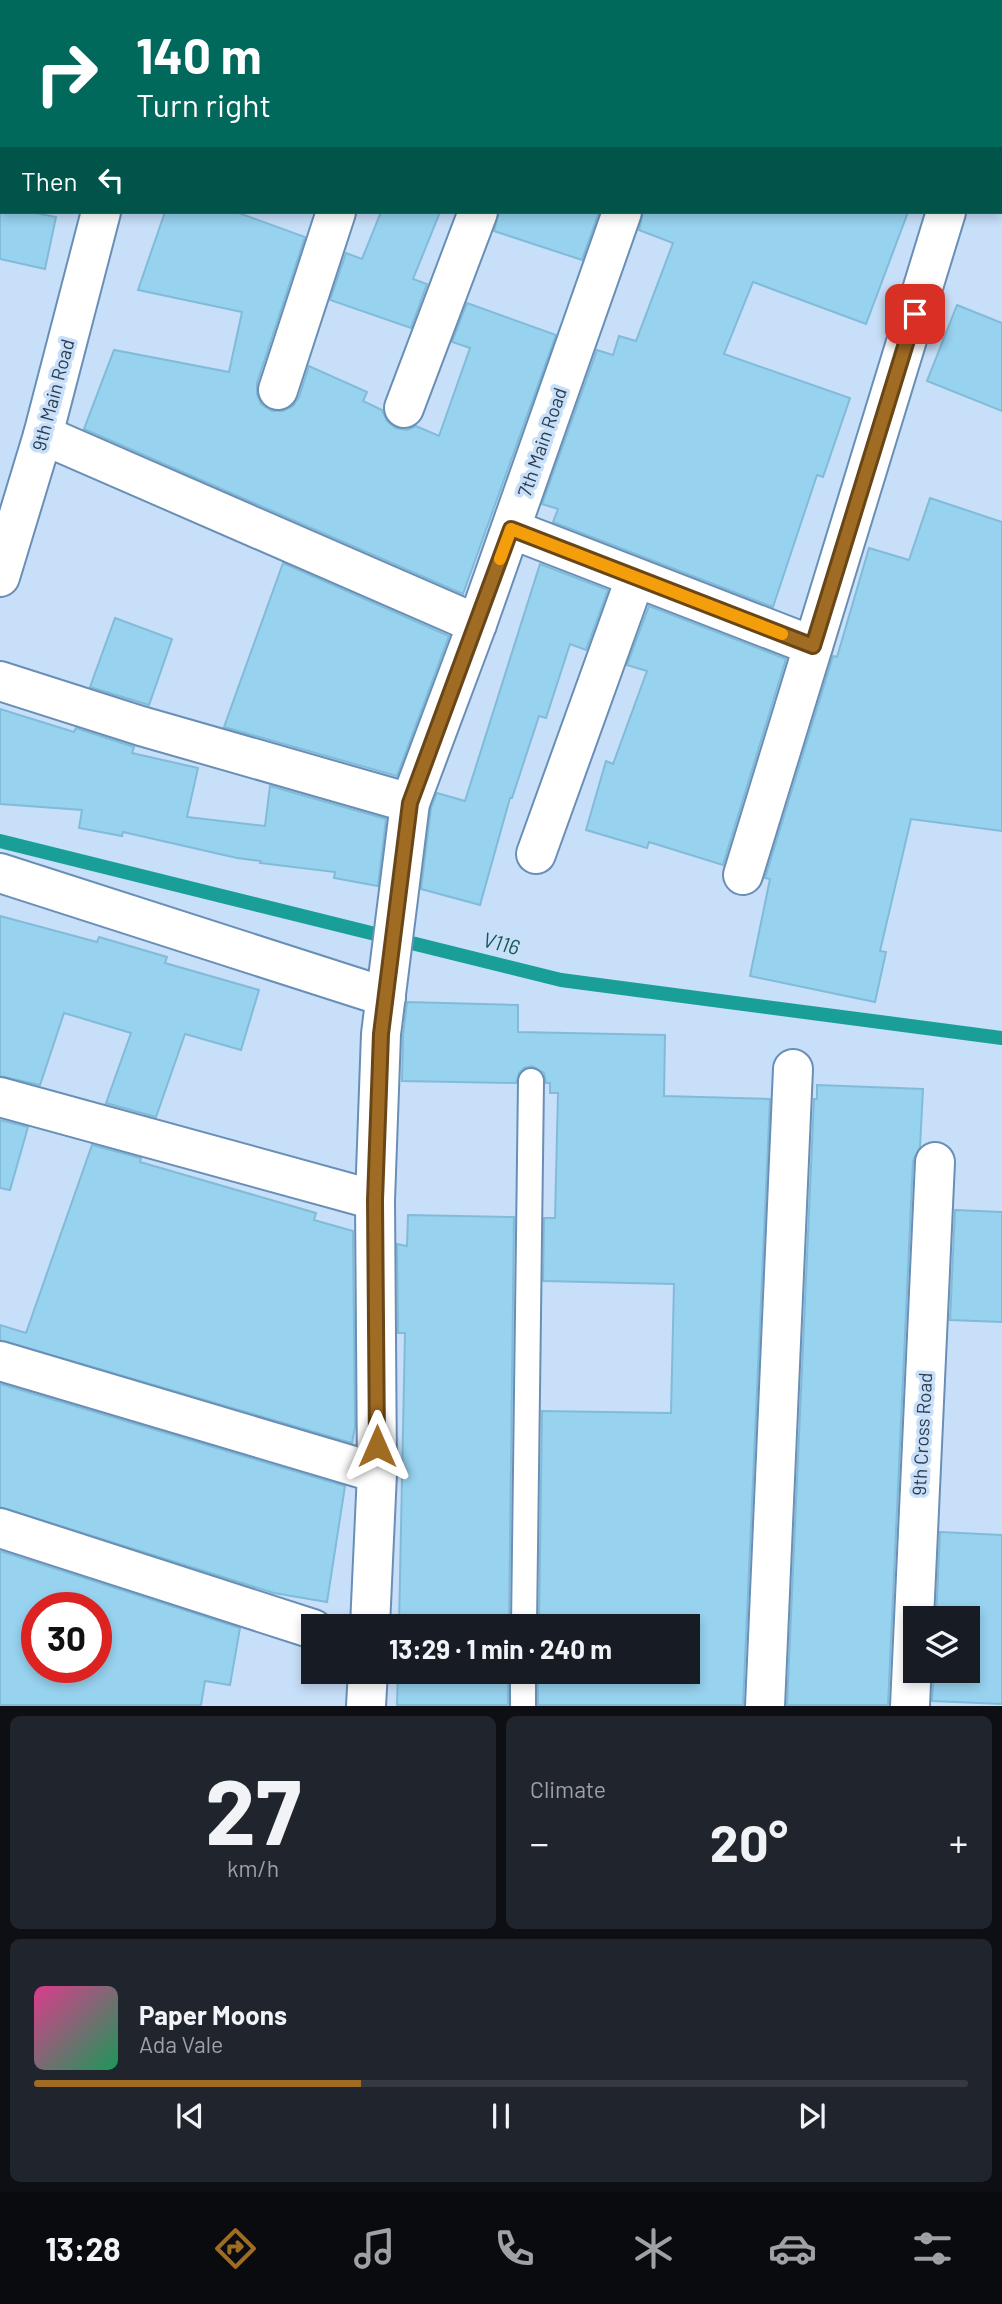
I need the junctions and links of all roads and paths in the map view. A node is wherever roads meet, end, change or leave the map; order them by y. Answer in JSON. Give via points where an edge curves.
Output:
{"nodes":[{"id":1,"x":100,"y":214,"type":"edge"},
{"id":2,"x":335,"y":214,"type":"edge"},
{"id":3,"x":477,"y":214,"type":"edge"},
{"id":4,"x":621,"y":214,"type":"edge"},
{"id":5,"x":945,"y":214,"type":"edge"},
{"id":6,"x":278,"y":390,"type":"dead end"},
{"id":7,"x":404,"y":408,"type":"dead end"},
{"id":8,"x":43,"y":435,"type":"junction"},
{"id":9,"x":511,"y":529,"type":"junction"},
{"id":10,"x":0,"y":577,"type":"edge"},
{"id":11,"x":635,"y":579,"type":"junction"},
{"id":12,"x":477,"y":624,"type":"junction"},
{"id":13,"x":813,"y":646,"type":"junction"},
{"id":14,"x":0,"y":681,"type":"edge"},
{"id":15,"x":410,"y":803,"type":"junction"},
{"id":16,"x":536,"y":854,"type":"dead end"},
{"id":17,"x":0,"y":873,"type":"edge"},
{"id":18,"x":743,"y":875,"type":"dead end"},
{"id":19,"x":387,"y":989,"type":"junction"},
{"id":20,"x":793,"y":1069,"type":"dead end"},
{"id":21,"x":531,"y":1081,"type":"dead end"},
{"id":22,"x":0,"y":1097,"type":"edge"},
{"id":23,"x":935,"y":1162,"type":"dead end"},
{"id":24,"x":375,"y":1200,"type":"junction"},
{"id":25,"x":0,"y":1361,"type":"edge"},
{"id":26,"x":377,"y":1473,"type":"junction"},
{"id":27,"x":0,"y":1528,"type":"edge"},
{"id":28,"x":371,"y":1614,"type":"edge"},
{"id":29,"x":524,"y":1614,"type":"edge"},
{"id":30,"x":301,"y":1625,"type":"edge"},
{"id":31,"x":367,"y":1684,"type":"edge"},
{"id":32,"x":523,"y":1684,"type":"edge"},
{"id":33,"x":366,"y":1706,"type":"edge"},
{"id":34,"x":523,"y":1706,"type":"edge"},
{"id":35,"x":765,"y":1706,"type":"edge"},
{"id":36,"x":909,"y":1706,"type":"edge"}],
"edges":[{"from":1,"to":8,"type":"street","name":"9th Main Road"},
{"from":2,"to":6,"type":"street"},
{"from":3,"to":7,"type":"street"},
{"from":4,"to":9,"type":"street","name":"7th Main Road"},
{"from":5,"to":13,"type":"street"},
{"from":8,"to":10,"type":"street","name":"9th Main Road"},
{"from":8,"to":12,"type":"street"},
{"from":9,"to":11,"type":"street"},
{"from":9,"to":12,"type":"street","name":"7th Main Road"},
{"from":11,"to":13,"type":"street"},
{"from":11,"to":16,"type":"street"},
{"from":12,"to":15,"type":"street","name":"7th Main Road"},
{"from":13,"to":18,"type":"street"},
{"from":14,"to":15,"type":"street"},
{"from":15,"to":19,"type":"street","name":"7th Main Road"},
{"from":17,"to":19,"type":"street"},
{"from":19,"to":24,"type":"street","name":"7th Main Road"},
{"from":20,"to":35,"type":"street"},
{"from":21,"to":29,"type":"lane"},
{"from":22,"to":24,"type":"street"},
{"from":23,"to":36,"type":"street","name":"9th Cross Road"},
{"from":24,"to":26,"type":"street","name":"7th Main Road"},
{"from":25,"to":26,"type":"street"},
{"from":26,"to":28,"type":"street","name":"7th Main Road"},
{"from":27,"to":30,"type":"street"},
{"from":31,"to":33,"type":"street"},
{"from":32,"to":34,"type":"lane"}]}
